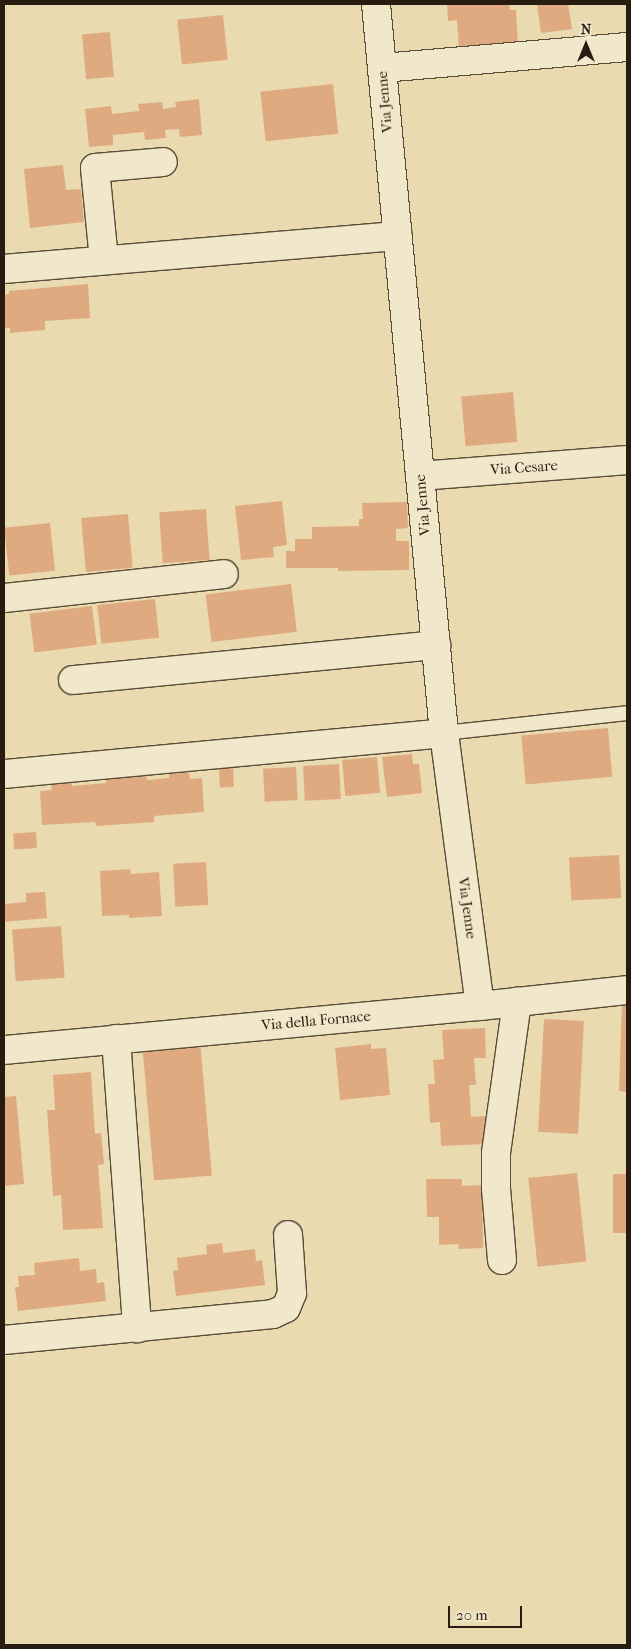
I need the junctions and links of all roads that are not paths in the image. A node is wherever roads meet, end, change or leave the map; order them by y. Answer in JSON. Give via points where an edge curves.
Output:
{"nodes":[{"id":1,"x":376,"y":4,"type":"edge"},
{"id":2,"x":627,"y":47,"type":"edge"},
{"id":3,"x":382,"y":68,"type":"junction"},
{"id":4,"x":163,"y":162,"type":"dead end"},
{"id":5,"x":398,"y":236,"type":"junction"},
{"id":6,"x":104,"y":260,"type":"junction"},
{"id":7,"x":4,"y":269,"type":"edge"},
{"id":8,"x":627,"y":460,"type":"edge"},
{"id":9,"x":420,"y":476,"type":"junction"},
{"id":10,"x":224,"y":574,"type":"dead end"},
{"id":11,"x":4,"y":598,"type":"edge"},
{"id":12,"x":436,"y":645,"type":"junction"},
{"id":13,"x":73,"y":680,"type":"dead end"},
{"id":14,"x":627,"y":713,"type":"edge"},
{"id":15,"x":444,"y":733,"type":"junction"},
{"id":16,"x":4,"y":774,"type":"edge"},
{"id":17,"x":627,"y":990,"type":"edge"},
{"id":18,"x":517,"y":1001,"type":"junction"},
{"id":19,"x":480,"y":1006,"type":"junction"},
{"id":20,"x":116,"y":1039,"type":"junction"},
{"id":21,"x":4,"y":1050,"type":"edge"},
{"id":22,"x":288,"y":1235,"type":"dead end"},
{"id":23,"x":502,"y":1260,"type":"dead end"},
{"id":24,"x":137,"y":1328,"type":"junction"},
{"id":25,"x":4,"y":1340,"type":"edge"}],
"edges":[{"from":1,"to":3,"type":"street","name":"Via Jenne"},
{"from":2,"to":3,"type":"street"},
{"from":3,"to":5,"type":"street","name":"Via Jenne"},
{"from":4,"to":6,"type":"street","via":[[95,168]]},
{"from":5,"to":6,"type":"street"},
{"from":5,"to":9,"type":"street","name":"Via Jenne"},
{"from":6,"to":7,"type":"street"},
{"from":8,"to":9,"type":"street","name":"Via Cesare"},
{"from":9,"to":12,"type":"street","name":"Via Jenne"},
{"from":10,"to":11,"type":"street"},
{"from":12,"to":13,"type":"street"},
{"from":12,"to":15,"type":"street","name":"Via Jenne"},
{"from":14,"to":15,"type":"lane"},
{"from":15,"to":16,"type":"street"},
{"from":15,"to":19,"type":"street","name":"Via Jenne"},
{"from":17,"to":18,"type":"street","name":"Via della Fornace"},
{"from":18,"to":19,"type":"street","name":"Via della Fornace"},
{"from":18,"to":23,"type":"street","via":[[496,1153]]},
{"from":19,"to":20,"type":"street","name":"Via della Fornace"},
{"from":20,"to":21,"type":"street","name":"Via della Fornace"},
{"from":20,"to":24,"type":"street"},
{"from":22,"to":24,"type":"street","via":[[292,1293],[286,1308],[280,1312],[267,1316]]},
{"from":24,"to":25,"type":"street"}]}
